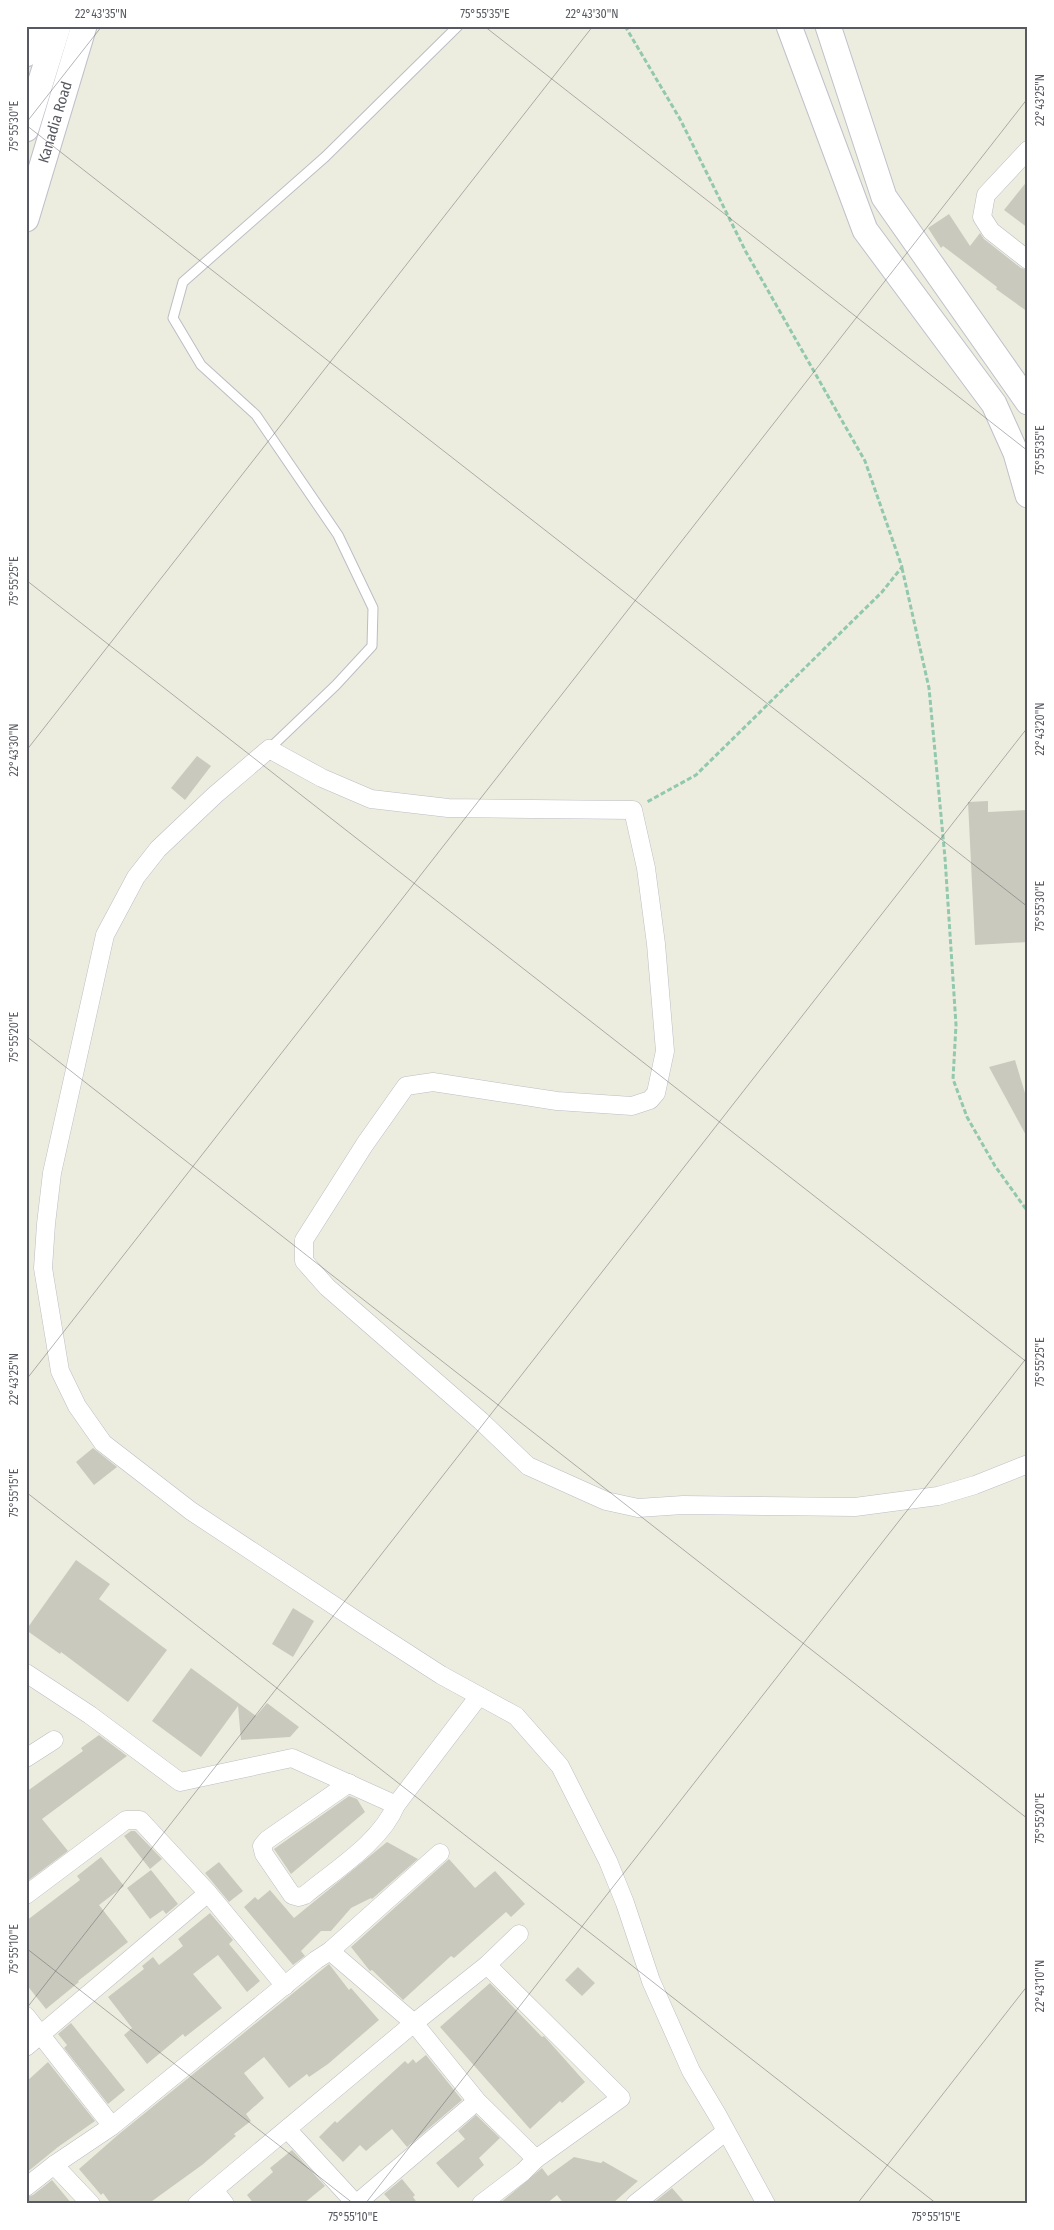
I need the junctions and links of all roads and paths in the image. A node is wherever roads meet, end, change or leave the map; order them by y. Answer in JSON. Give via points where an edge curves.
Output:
{"nodes":[{"id":1,"x":35,"y":26,"type":"edge"},
{"id":2,"x":58,"y":26,"type":"edge"},
{"id":3,"x":84,"y":26,"type":"edge"},
{"id":4,"x":458,"y":26,"type":"edge"},
{"id":5,"x":625,"y":26,"type":"edge"},
{"id":6,"x":789,"y":26,"type":"edge"},
{"id":7,"x":828,"y":26,"type":"edge"},
{"id":8,"x":26,"y":54,"type":"edge"},
{"id":9,"x":26,"y":129,"type":"edge"},
{"id":10,"x":1028,"y":150,"type":"edge"},
{"id":11,"x":26,"y":219,"type":"edge"},
{"id":12,"x":1028,"y":260,"type":"edge"},
{"id":13,"x":1028,"y":402,"type":"edge"},
{"id":14,"x":1028,"y":495,"type":"edge"},
{"id":15,"x":902,"y":567,"type":"junction"},
{"id":16,"x":269,"y":749,"type":"junction"},
{"id":17,"x":633,"y":810,"type":"junction"},
{"id":18,"x":1028,"y":1212,"type":"edge"},
{"id":19,"x":1028,"y":1464,"type":"edge"},
{"id":20,"x":26,"y":1673,"type":"edge"},
{"id":21,"x":479,"y":1696,"type":"junction"},
{"id":22,"x":54,"y":1740,"type":"dead end"},
{"id":23,"x":26,"y":1758,"type":"edge"},
{"id":24,"x":349,"y":1784,"type":"junction"},
{"id":25,"x":396,"y":1805,"type":"junction"},
{"id":26,"x":440,"y":1853,"type":"dead end"},
{"id":27,"x":208,"y":1893,"type":"junction"},
{"id":28,"x":26,"y":1895,"type":"edge"},
{"id":29,"x":519,"y":1934,"type":"dead end"},
{"id":30,"x":330,"y":1951,"type":"junction"},
{"id":31,"x":487,"y":1965,"type":"junction"},
{"id":32,"x":285,"y":1986,"type":"junction"},
{"id":33,"x":26,"y":2016,"type":"edge"},
{"id":34,"x":414,"y":2023,"type":"junction"},
{"id":35,"x":40,"y":2036,"type":"junction"},
{"id":36,"x":26,"y":2047,"type":"edge"},
{"id":37,"x":477,"y":2101,"type":"junction"},
{"id":38,"x":112,"y":2126,"type":"junction"},
{"id":39,"x":287,"y":2129,"type":"junction"},
{"id":40,"x":725,"y":2132,"type":"junction"},
{"id":41,"x":536,"y":2159,"type":"junction"},
{"id":42,"x":54,"y":2165,"type":"junction"},
{"id":43,"x":26,"y":2187,"type":"edge"},
{"id":44,"x":219,"y":2197,"type":"edge"},
{"id":45,"x":91,"y":2204,"type":"edge"},
{"id":46,"x":197,"y":2204,"type":"edge"},
{"id":47,"x":356,"y":2204,"type":"edge"},
{"id":48,"x":482,"y":2204,"type":"edge"},
{"id":49,"x":635,"y":2204,"type":"edge"},
{"id":50,"x":766,"y":2204,"type":"edge"}],
"edges":[{"from":1,"to":8,"type":"street"},
{"from":2,"to":9,"type":"street","name":"Kanadia Road"},
{"from":3,"to":11,"type":"street","name":"Kanadia Road"},
{"from":4,"to":16,"type":"lane","via":[[325,157],[183,282],[173,318],[201,365],[256,415],[338,535],[373,608],[372,646]]},
{"from":5,"to":15,"type":"path","via":[[680,119],[746,252],[865,461]]},
{"from":6,"to":14,"type":"street","via":[[865,230],[994,404],[1016,453]]},
{"from":7,"to":13,"type":"street","via":[[884,197]]},
{"from":10,"to":12,"type":"street","via":[[986,195],[982,217],[991,231]]},
{"from":15,"to":17,"type":"path","via":[[875,598],[696,775]]},
{"from":15,"to":18,"type":"path","via":[[929,688],[956,1025],[953,1079],[967,1117],[995,1166]]},
{"from":16,"to":17,"type":"street","via":[[322,778],[372,799],[448,808]]},
{"from":16,"to":21,"type":"street","via":[[158,849],[136,877],[105,935],[52,1173],[46,1224],[43,1268],[60,1371],[77,1406],[110,1449],[191,1511],[441,1675]]},
{"from":17,"to":19,"type":"street","via":[[646,868],[664,1041],[656,1093],[650,1100],[632,1106],[557,1101],[433,1082],[406,1086],[304,1240],[304,1261],[326,1287],[528,1466],[606,1501],[638,1508],[684,1505],[855,1506],[938,1496]]},
{"from":20,"to":24,"type":"street","via":[[90,1715],[180,1782],[292,1758]]},
{"from":21,"to":25,"type":"street"},
{"from":21,"to":40,"type":"street","via":[[516,1716],[560,1766],[626,1903],[651,1981],[672,2031]]},
{"from":22,"to":23,"type":"street"},
{"from":24,"to":25,"type":"street"},
{"from":24,"to":25,"type":"street","via":[[262,1846],[292,1896],[299,1898],[305,1895],[378,1834]]},
{"from":26,"to":30,"type":"street"},
{"from":27,"to":28,"type":"street","via":[[140,1820],[133,1819],[126,1820]]},
{"from":27,"to":32,"type":"street"},
{"from":27,"to":35,"type":"street"},
{"from":29,"to":31,"type":"street"},
{"from":30,"to":32,"type":"street"},
{"from":30,"to":34,"type":"street"},
{"from":31,"to":34,"type":"street"},
{"from":31,"to":41,"type":"street","via":[[621,2098]]},
{"from":32,"to":38,"type":"street"},
{"from":33,"to":35,"type":"street"},
{"from":34,"to":37,"type":"street"},
{"from":34,"to":39,"type":"street"},
{"from":35,"to":36,"type":"street"},
{"from":35,"to":38,"type":"street"},
{"from":37,"to":41,"type":"street"},
{"from":37,"to":47,"type":"street"},
{"from":38,"to":42,"type":"street"},
{"from":39,"to":44,"type":"street"},
{"from":39,"to":47,"type":"street"},
{"from":40,"to":49,"type":"street"},
{"from":40,"to":50,"type":"street"},
{"from":41,"to":48,"type":"street"},
{"from":42,"to":43,"type":"street"},
{"from":42,"to":45,"type":"street"},
{"from":44,"to":46,"type":"street"}]}
